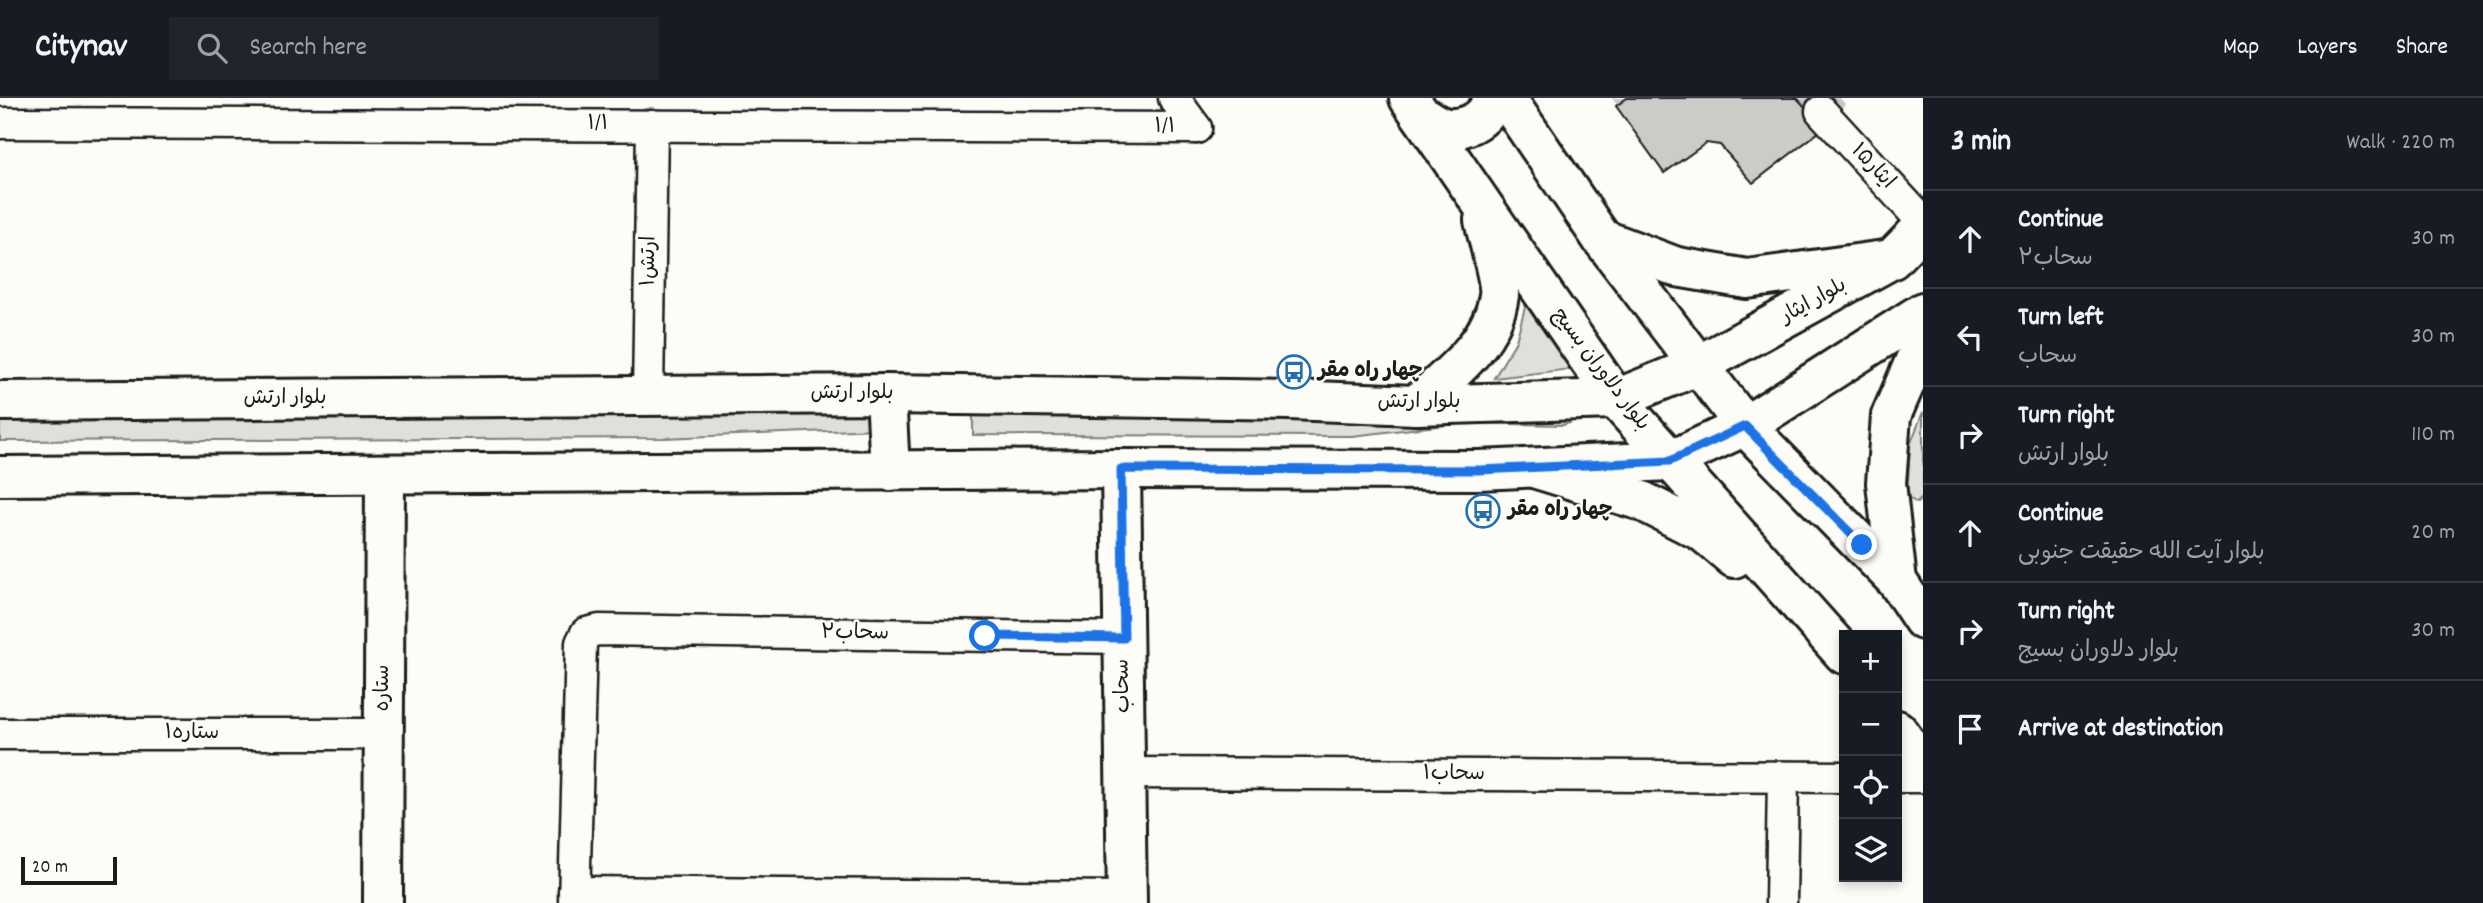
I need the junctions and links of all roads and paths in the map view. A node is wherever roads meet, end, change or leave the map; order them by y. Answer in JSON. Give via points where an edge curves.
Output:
{"nodes":[{"id":1,"x":1174,"y":98,"type":"edge"},
{"id":2,"x":1493,"y":98,"type":"edge"},
{"id":3,"x":1506,"y":98,"type":"edge"},
{"id":4,"x":1415,"y":106,"type":"edge"},
{"id":5,"x":1821,"y":111,"type":"dead end"},
{"id":6,"x":0,"y":122,"type":"edge"},
{"id":7,"x":652,"y":125,"type":"junction"},
{"id":8,"x":1480,"y":201,"type":"junction"},
{"id":9,"x":1923,"y":224,"type":"edge"},
{"id":10,"x":1602,"y":239,"type":"junction"},
{"id":11,"x":1892,"y":259,"type":"junction"},
{"id":12,"x":1923,"y":312,"type":"edge"},
{"id":13,"x":1923,"y":342,"type":"edge"},
{"id":14,"x":1697,"y":366,"type":"junction"},
{"id":15,"x":886,"y":394,"type":"junction"},
{"id":16,"x":648,"y":396,"type":"junction"},
{"id":17,"x":1616,"y":399,"type":"junction"},
{"id":18,"x":0,"y":401,"type":"edge"},
{"id":19,"x":1416,"y":405,"type":"junction"},
{"id":20,"x":1745,"y":426,"type":"junction"},
{"id":21,"x":1670,"y":461,"type":"junction"},
{"id":22,"x":1121,"y":469,"type":"junction"},
{"id":23,"x":1537,"y":469,"type":"junction"},
{"id":24,"x":890,"y":471,"type":"junction"},
{"id":25,"x":385,"y":474,"type":"junction"},
{"id":26,"x":0,"y":476,"type":"edge"},
{"id":27,"x":1897,"y":581,"type":"junction"},
{"id":28,"x":1923,"y":620,"type":"edge"},
{"id":29,"x":1124,"y":638,"type":"junction"},
{"id":30,"x":1839,"y":648,"type":"edge"},
{"id":31,"x":1839,"y":649,"type":"edge"},
{"id":32,"x":0,"y":734,"type":"edge"},
{"id":33,"x":384,"y":734,"type":"junction"},
{"id":34,"x":1902,"y":737,"type":"edge"},
{"id":35,"x":1923,"y":767,"type":"edge"},
{"id":36,"x":1125,"y":773,"type":"junction"},
{"id":37,"x":1783,"y":777,"type":"junction"},
{"id":38,"x":1839,"y":777,"type":"edge"},
{"id":39,"x":1902,"y":777,"type":"edge"},
{"id":40,"x":1923,"y":778,"type":"edge"},
{"id":41,"x":574,"y":897,"type":"edge"},
{"id":42,"x":1127,"y":900,"type":"edge"},
{"id":43,"x":383,"y":903,"type":"edge"},
{"id":44,"x":1781,"y":903,"type":"edge"}],
"edges":[{"from":1,"to":7,"type":"street","name":"۱/۱","via":[[1196,128]]},
{"from":2,"to":4,"type":"main road","via":[[1480,120],[1461,128],[1439,125]]},
{"from":3,"to":10,"type":"main road"},
{"from":4,"to":8,"type":"main road","name":"بلوار دلاوران بسیج"},
{"from":5,"to":9,"type":"street","name":"ایثار۱۵"},
{"from":6,"to":7,"type":"street","name":"۱/۱"},
{"from":7,"to":16,"type":"street","name":"ارتش۱"},
{"from":8,"to":17,"type":"main road","name":"بلوار دلاوران بسیج"},
{"from":8,"to":19,"type":"main road","via":[[1500,293],[1473,352]]},
{"from":9,"to":11,"type":"main road","name":"بلوار ایثار"},
{"from":10,"to":11,"type":"main road","via":[[1677,267],[1747,279]]},
{"from":10,"to":14,"type":"main road"},
{"from":11,"to":14,"type":"main road","name":"بلوار ایثار"},
{"from":12,"to":20,"type":"main road"},
{"from":13,"to":27,"type":"main road","via":[[1891,416],[1886,482]]},
{"from":14,"to":17,"type":"main road","name":"بلوار ارتش"},
{"from":14,"to":20,"type":"main road"},
{"from":15,"to":16,"type":"main road","name":"بلوار ارتش"},
{"from":15,"to":19,"type":"main road","name":"بلوار ارتش"},
{"from":15,"to":24,"type":"main road"},
{"from":16,"to":18,"type":"main road","name":"بلوار ارتش"},
{"from":17,"to":19,"type":"main road","name":"بلوار ارتش"},
{"from":17,"to":21,"type":"main road","name":"بلوار دلاوران بسیج"},
{"from":20,"to":21,"type":"main road"},
{"from":20,"to":27,"type":"main road"},
{"from":21,"to":23,"type":"main road"},
{"from":21,"to":30,"type":"main road","name":"بلوار دلاوران بسیج"},
{"from":22,"to":23,"type":"main road"},
{"from":22,"to":24,"type":"main road"},
{"from":22,"to":29,"type":"main road","name":"سحاب"},
{"from":23,"to":31,"type":"main road","via":[[1642,501],[1703,531]]},
{"from":24,"to":25,"type":"main road"},
{"from":25,"to":26,"type":"main road"},
{"from":25,"to":33,"type":"main road","name":"ستاره"},
{"from":27,"to":28,"type":"main road"},
{"from":29,"to":36,"type":"main road","name":"سحاب"},
{"from":29,"to":41,"type":"street","name":"۲سحاب","via":[[586,633],[581,643]]},
{"from":32,"to":33,"type":"street","name":"۱ستاره"},
{"from":33,"to":43,"type":"main road","name":"ستاره"},
{"from":34,"to":35,"type":"main road"},
{"from":36,"to":37,"type":"street","name":"۱سحاب"},
{"from":36,"to":42,"type":"main road","name":"سحاب"},
{"from":37,"to":38,"type":"street","name":"۱سحاب"},
{"from":37,"to":44,"type":"street"},
{"from":39,"to":40,"type":"street"},
{"from":41,"to":42,"type":"street"}]}
